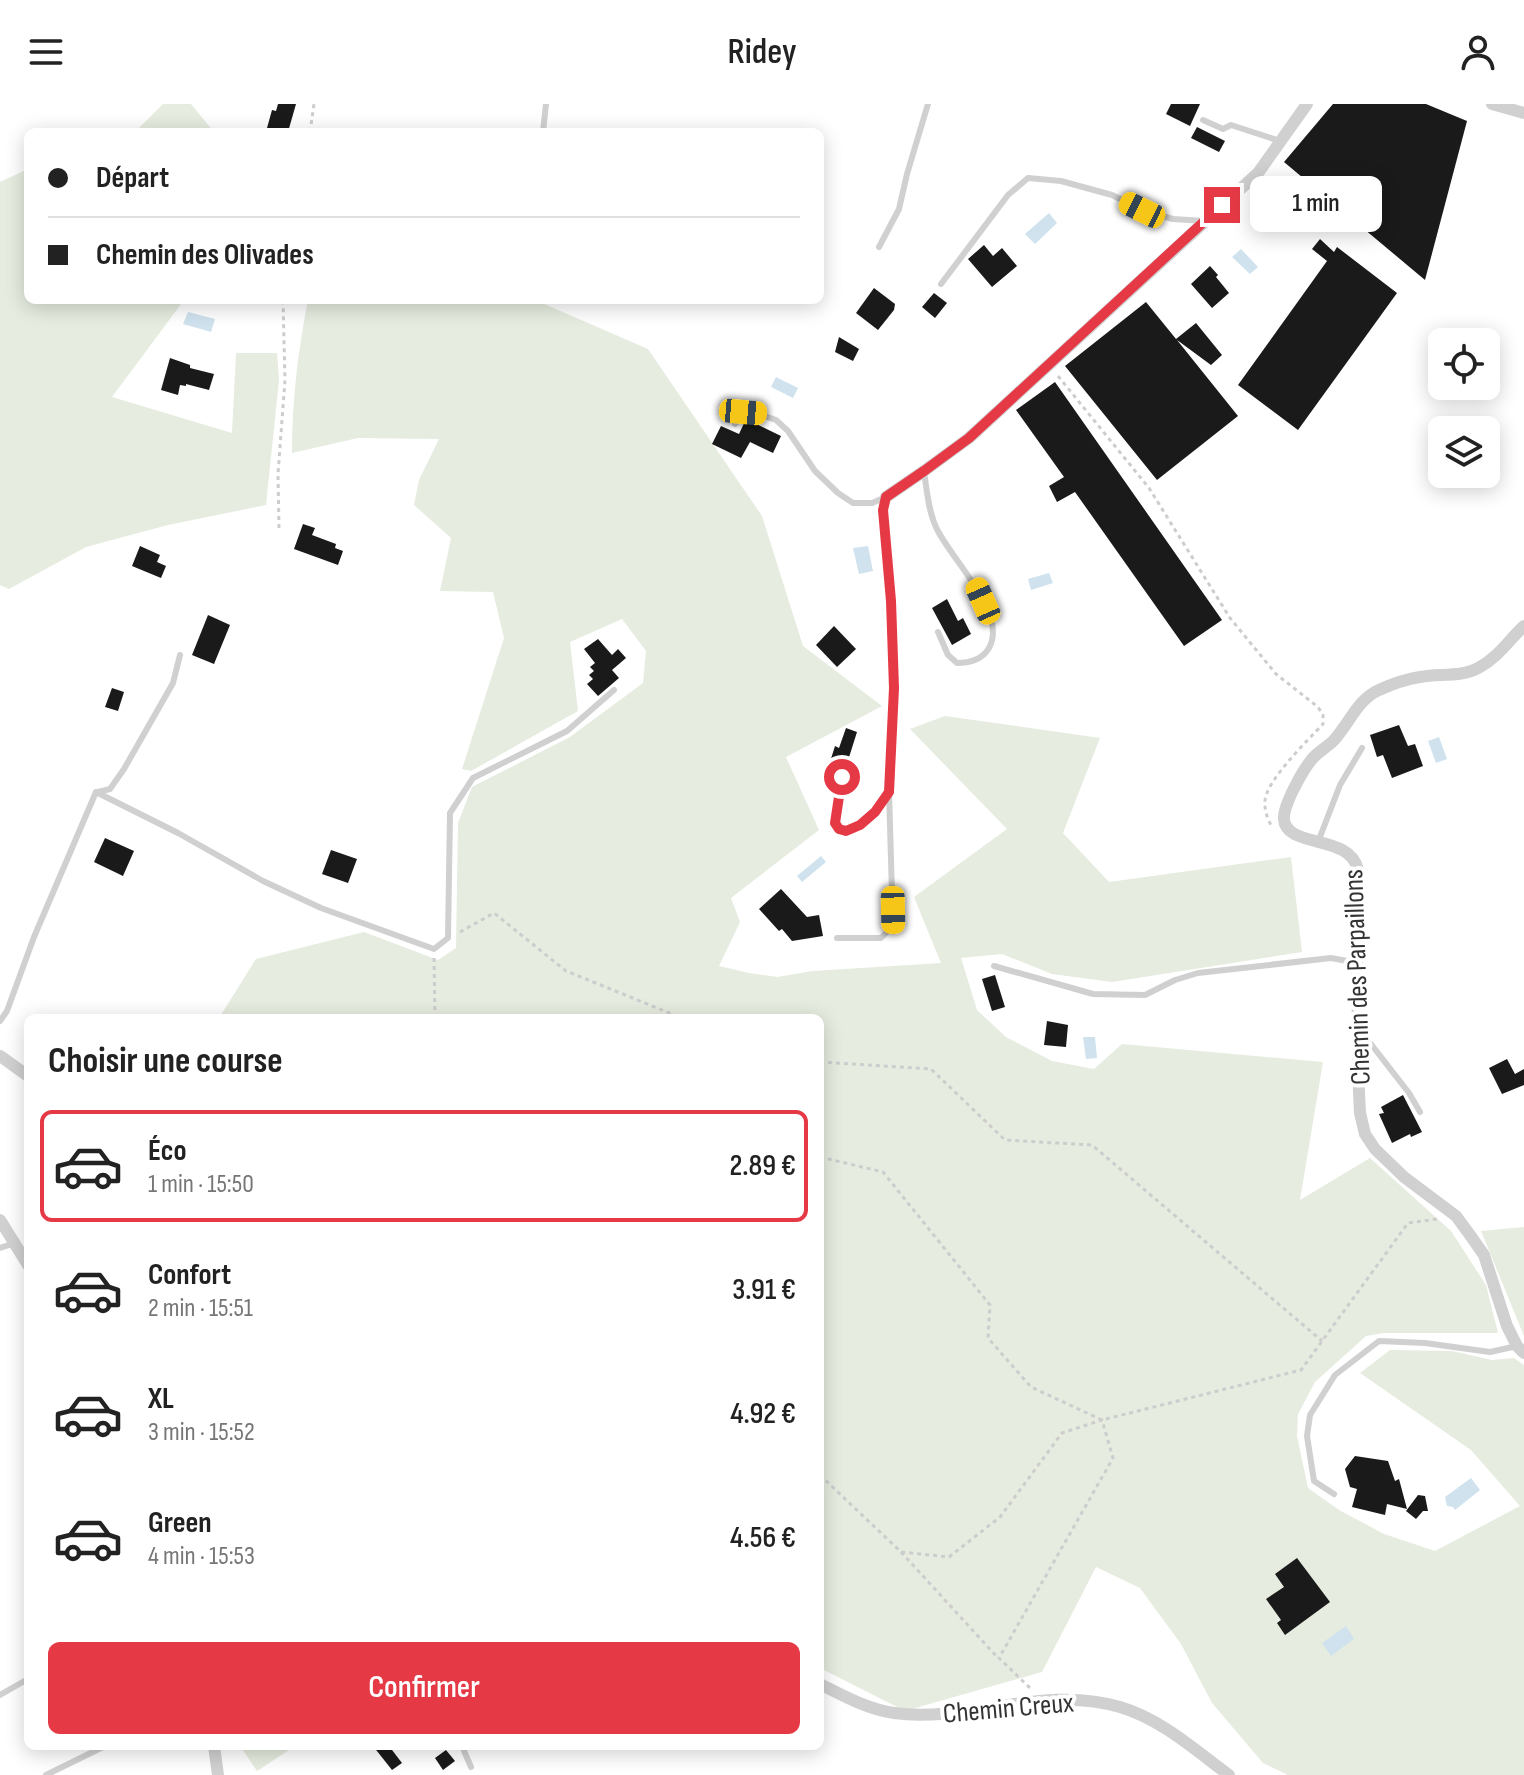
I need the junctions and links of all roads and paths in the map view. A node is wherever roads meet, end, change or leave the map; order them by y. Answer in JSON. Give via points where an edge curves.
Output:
{"nodes":[{"id":1,"x":314,"y":104,"type":"edge"},
{"id":2,"x":546,"y":104,"type":"edge"},
{"id":3,"x":928,"y":104,"type":"edge"},
{"id":4,"x":1307,"y":104,"type":"edge"},
{"id":5,"x":1492,"y":104,"type":"edge"},
{"id":6,"x":1524,"y":113,"type":"edge"},
{"id":7,"x":1203,"y":120,"type":"dead end"},
{"id":8,"x":311,"y":128,"type":"edge"},
{"id":9,"x":543,"y":128,"type":"edge"},
{"id":10,"x":1280,"y":141,"type":"junction"},
{"id":11,"x":1204,"y":221,"type":"junction"},
{"id":12,"x":879,"y":247,"type":"dead end"},
{"id":13,"x":941,"y":284,"type":"dead end"},
{"id":14,"x":283,"y":304,"type":"edge"},
{"id":15,"x":1048,"y":364,"type":"junction"},
{"id":16,"x":735,"y":424,"type":"dead end"},
{"id":17,"x":924,"y":471,"type":"junction"},
{"id":18,"x":886,"y":497,"type":"junction"},
{"id":19,"x":279,"y":528,"type":"dead end"},
{"id":20,"x":1524,"y":626,"type":"edge"},
{"id":21,"x":938,"y":632,"type":"dead end"},
{"id":22,"x":180,"y":655,"type":"dead end"},
{"id":23,"x":614,"y":690,"type":"dead end"},
{"id":24,"x":1362,"y":748,"type":"dead end"},
{"id":25,"x":842,"y":777,"type":"dead end"},
{"id":26,"x":96,"y":792,"type":"junction"},
{"id":27,"x":889,"y":792,"type":"junction"},
{"id":28,"x":1287,"y":827,"type":"junction"},
{"id":29,"x":1318,"y":842,"type":"junction"},
{"id":30,"x":448,"y":938,"type":"junction"},
{"id":31,"x":837,"y":938,"type":"dead end"},
{"id":32,"x":434,"y":949,"type":"junction"},
{"id":33,"x":994,"y":966,"type":"dead end"},
{"id":34,"x":1357,"y":967,"type":"junction"},
{"id":35,"x":435,"y":1014,"type":"edge"},
{"id":36,"x":672,"y":1014,"type":"edge"},
{"id":37,"x":0,"y":1021,"type":"edge"},
{"id":38,"x":1358,"y":1028,"type":"junction"},
{"id":39,"x":0,"y":1056,"type":"edge"},
{"id":40,"x":824,"y":1062,"type":"edge"},
{"id":41,"x":24,"y":1073,"type":"edge"},
{"id":42,"x":1420,"y":1112,"type":"dead end"},
{"id":43,"x":824,"y":1158,"type":"edge"},
{"id":44,"x":1456,"y":1216,"type":"junction"},
{"id":45,"x":0,"y":1220,"type":"edge"},
{"id":46,"x":15,"y":1243,"type":"junction"},
{"id":47,"x":0,"y":1248,"type":"edge"},
{"id":48,"x":24,"y":1258,"type":"edge"},
{"id":49,"x":1322,"y":1341,"type":"junction"},
{"id":50,"x":1520,"y":1350,"type":"edge"},
{"id":51,"x":1102,"y":1420,"type":"junction"},
{"id":52,"x":824,"y":1479,"type":"edge"},
{"id":53,"x":1334,"y":1494,"type":"dead end"},
{"id":54,"x":901,"y":1552,"type":"junction"},
{"id":55,"x":999,"y":1658,"type":"junction"},
{"id":56,"x":24,"y":1681,"type":"edge"},
{"id":57,"x":824,"y":1686,"type":"edge"},
{"id":58,"x":0,"y":1695,"type":"edge"},
{"id":59,"x":1044,"y":1700,"type":"junction"},
{"id":60,"x":97,"y":1750,"type":"edge"},
{"id":61,"x":215,"y":1750,"type":"edge"},
{"id":62,"x":464,"y":1750,"type":"edge"},
{"id":63,"x":471,"y":1767,"type":"dead end"},
{"id":64,"x":46,"y":1775,"type":"edge"},
{"id":65,"x":218,"y":1775,"type":"edge"},
{"id":66,"x":1229,"y":1775,"type":"edge"}],
"edges":[{"from":1,"to":8,"type":"path"},
{"from":2,"to":9,"type":"lane"},
{"from":3,"to":12,"type":"lane","via":[[899,209]]},
{"from":4,"to":10,"type":"street"},
{"from":5,"to":6,"type":"street"},
{"from":7,"to":10,"type":"lane"},
{"from":10,"to":11,"type":"street","via":[[1258,173]]},
{"from":11,"to":13,"type":"lane","via":[[1173,219],[1112,195],[1028,178],[1008,195]]},
{"from":11,"to":15,"type":"street"},
{"from":14,"to":19,"type":"path"},
{"from":15,"to":17,"type":"street","via":[[969,438]]},
{"from":15,"to":28,"type":"path","via":[[1149,488],[1230,618],[1276,674],[1323,715],[1323,724],[1273,781],[1265,799],[1275,834]]},
{"from":16,"to":18,"type":"lane","via":[[743,412],[776,420],[838,493],[853,503]]},
{"from":17,"to":18,"type":"street"},
{"from":17,"to":21,"type":"lane","via":[[936,528],[975,585],[993,631],[982,657],[967,663],[948,655]]},
{"from":18,"to":27,"type":"lane","via":[[894,688]]},
{"from":20,"to":28,"type":"street","via":[[1481,667],[1375,691],[1313,758],[1295,787],[1284,818]]},
{"from":22,"to":26,"type":"lane","via":[[173,683],[124,769],[110,789]]},
{"from":23,"to":30,"type":"lane","via":[[567,731],[473,778],[450,813]]},
{"from":24,"to":29,"type":"lane","via":[[1340,785]]},
{"from":25,"to":27,"type":"lane","via":[[835,823],[839,829],[860,825]]},
{"from":26,"to":32,"type":"lane","via":[[306,902]]},
{"from":26,"to":37,"type":"lane"},
{"from":27,"to":31,"type":"lane","via":[[893,926],[881,938]]},
{"from":28,"to":29,"type":"street","name":"Chemin des Parpaillons"},
{"from":29,"to":34,"type":"street","name":"Chemin des Parpaillons","via":[[1345,850],[1356,860]]},
{"from":30,"to":32,"type":"lane"},
{"from":30,"to":36,"type":"path","via":[[494,913],[566,971]]},
{"from":32,"to":35,"type":"path"},
{"from":33,"to":34,"type":"lane","via":[[1093,994],[1145,995],[1198,973],[1331,958]]},
{"from":34,"to":38,"type":"street","name":"Chemin des Parpaillons"},
{"from":38,"to":42,"type":"lane"},
{"from":38,"to":44,"type":"street","name":"Chemin des Parpaillons","via":[[1365,1134],[1404,1177]]},
{"from":39,"to":41,"type":"street"},
{"from":40,"to":49,"type":"path","via":[[931,1069],[1005,1140],[1092,1145]]},
{"from":43,"to":51,"type":"path","via":[[883,1172],[990,1305],[988,1338],[1031,1387]]},
{"from":44,"to":49,"type":"path","via":[[1408,1223]]},
{"from":44,"to":50,"type":"street","name":"Chemin des Parpaillons","via":[[1484,1255]]},
{"from":45,"to":46,"type":"street"},
{"from":46,"to":47,"type":"lane"},
{"from":46,"to":48,"type":"street"},
{"from":49,"to":51,"type":"path","via":[[1301,1370]]},
{"from":50,"to":53,"type":"lane","via":[[1379,1341],[1335,1375],[1310,1415],[1307,1436],[1314,1481]]},
{"from":51,"to":54,"type":"path","via":[[1062,1433],[1000,1517],[949,1557]]},
{"from":51,"to":55,"type":"path","via":[[1113,1458]]},
{"from":52,"to":54,"type":"path"},
{"from":54,"to":55,"type":"path"},
{"from":55,"to":59,"type":"path"},
{"from":56,"to":58,"type":"lane"},
{"from":57,"to":59,"type":"street","name":"Chemin Creux","via":[[892,1713],[928,1715]]},
{"from":59,"to":66,"type":"street","name":"Chemin Creux","via":[[1089,1700],[1121,1707],[1154,1721]]},
{"from":60,"to":64,"type":"lane"},
{"from":61,"to":65,"type":"street"},
{"from":62,"to":63,"type":"lane"}]}
